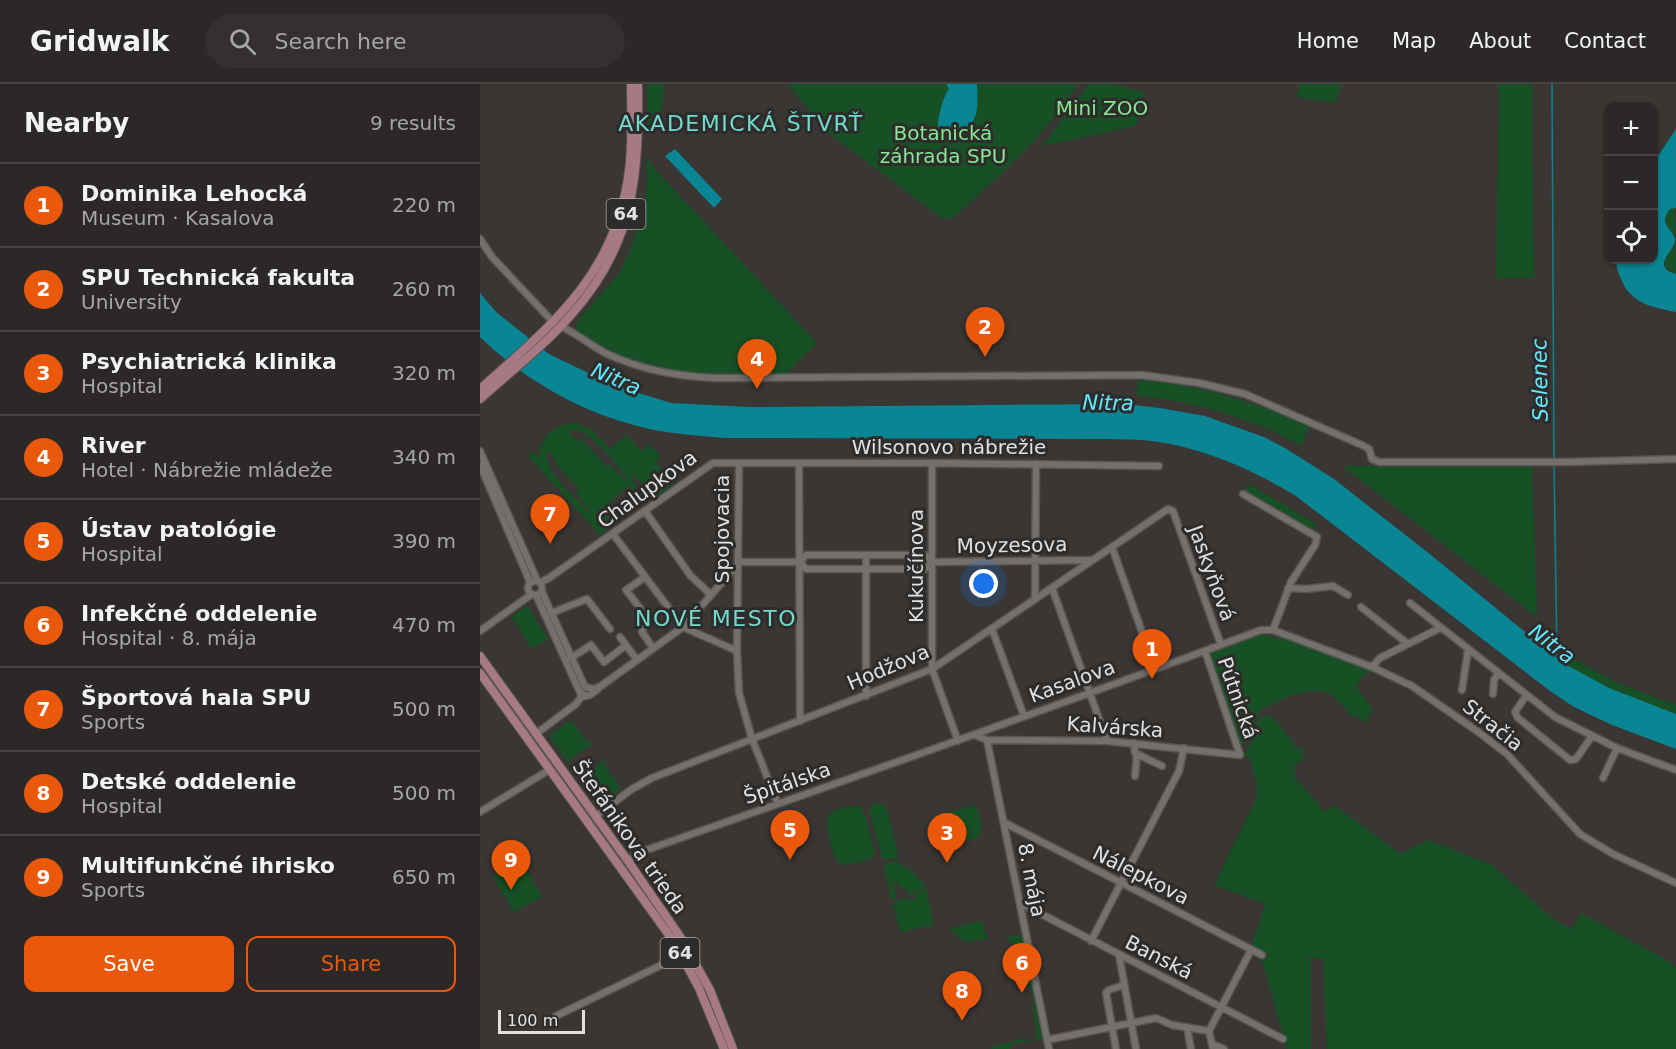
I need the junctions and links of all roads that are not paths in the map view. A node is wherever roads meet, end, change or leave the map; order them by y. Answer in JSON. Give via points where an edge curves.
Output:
{"nodes":[{"id":1,"x":631,"y":84,"type":"edge"},
{"id":2,"x":638,"y":84,"type":"edge"},
{"id":3,"x":480,"y":239,"type":"edge"},
{"id":4,"x":557,"y":324,"type":"junction"},
{"id":5,"x":508,"y":369,"type":"junction"},
{"id":6,"x":480,"y":388,"type":"edge"},
{"id":7,"x":480,"y":399,"type":"edge"},
{"id":8,"x":480,"y":452,"type":"edge"},
{"id":9,"x":1676,"y":459,"type":"edge"},
{"id":10,"x":799,"y":462,"type":"junction"},
{"id":11,"x":932,"y":462,"type":"junction"},
{"id":12,"x":739,"y":464,"type":"junction"},
{"id":13,"x":1036,"y":464,"type":"junction"},
{"id":14,"x":480,"y":465,"type":"edge"},
{"id":15,"x":1159,"y":466,"type":"dead end"},
{"id":16,"x":1243,"y":494,"type":"dead end"},
{"id":17,"x":1173,"y":511,"type":"joint"},
{"id":18,"x":645,"y":512,"type":"junction"},
{"id":19,"x":613,"y":534,"type":"junction"},
{"id":20,"x":1112,"y":548,"type":"junction"},
{"id":21,"x":866,"y":555,"type":"junction"},
{"id":22,"x":1093,"y":560,"type":"junction"},
{"id":23,"x":739,"y":562,"type":"junction"},
{"id":24,"x":800,"y":562,"type":"junction"},
{"id":25,"x":932,"y":562,"type":"junction"},
{"id":26,"x":1034,"y":562,"type":"junction"},
{"id":27,"x":866,"y":569,"type":"junction"},
{"id":28,"x":645,"y":577,"type":"junction"},
{"id":29,"x":536,"y":588,"type":"junction"},
{"id":30,"x":1052,"y":588,"type":"junction"},
{"id":31,"x":1288,"y":588,"type":"junction"},
{"id":32,"x":710,"y":594,"type":"junction"},
{"id":33,"x":1348,"y":595,"type":"dead end"},
{"id":34,"x":1035,"y":599,"type":"junction"},
{"id":35,"x":1410,"y":603,"type":"dead end"},
{"id":36,"x":1361,"y":608,"type":"dead end"},
{"id":37,"x":551,"y":613,"type":"junction"},
{"id":38,"x":682,"y":627,"type":"junction"},
{"id":39,"x":1440,"y":628,"type":"junction"},
{"id":40,"x":610,"y":629,"type":"dead end"},
{"id":41,"x":992,"y":629,"type":"junction"},
{"id":42,"x":1269,"y":630,"type":"junction"},
{"id":43,"x":480,"y":631,"type":"edge"},
{"id":44,"x":620,"y":637,"type":"dead end"},
{"id":45,"x":1408,"y":644,"type":"junction"},
{"id":46,"x":1221,"y":645,"type":"junction"},
{"id":47,"x":625,"y":646,"type":"junction"},
{"id":48,"x":653,"y":648,"type":"junction"},
{"id":49,"x":1467,"y":650,"type":"junction"},
{"id":50,"x":737,"y":651,"type":"junction"},
{"id":51,"x":1205,"y":651,"type":"junction"},
{"id":52,"x":480,"y":656,"type":"edge"},
{"id":53,"x":571,"y":658,"type":"junction"},
{"id":54,"x":637,"y":660,"type":"junction"},
{"id":55,"x":1372,"y":667,"type":"junction"},
{"id":56,"x":932,"y":669,"type":"junction"},
{"id":57,"x":1155,"y":669,"type":"junction"},
{"id":58,"x":480,"y":673,"type":"edge"},
{"id":59,"x":1498,"y":674,"type":"junction"},
{"id":60,"x":601,"y":686,"type":"junction"},
{"id":61,"x":585,"y":687,"type":"junction"},
{"id":62,"x":1462,"y":690,"type":"dead end"},
{"id":63,"x":1089,"y":692,"type":"junction"},
{"id":64,"x":1493,"y":694,"type":"dead end"},
{"id":65,"x":866,"y":696,"type":"junction"},
{"id":66,"x":1526,"y":696,"type":"junction"},
{"id":67,"x":582,"y":697,"type":"junction"},
{"id":68,"x":1024,"y":716,"type":"junction"},
{"id":69,"x":800,"y":721,"type":"junction"},
{"id":70,"x":537,"y":734,"type":"junction"},
{"id":71,"x":974,"y":735,"type":"junction"},
{"id":72,"x":1592,"y":736,"type":"junction"},
{"id":73,"x":752,"y":739,"type":"junction"},
{"id":74,"x":528,"y":740,"type":"junction"},
{"id":75,"x":987,"y":740,"type":"junction"},
{"id":76,"x":958,"y":741,"type":"junction"},
{"id":77,"x":1107,"y":741,"type":"junction"},
{"id":78,"x":1134,"y":743,"type":"junction"},
{"id":79,"x":1184,"y":748,"type":"junction"},
{"id":80,"x":1617,"y":748,"type":"junction"},
{"id":81,"x":1137,"y":754,"type":"junction"},
{"id":82,"x":1240,"y":755,"type":"joint"},
{"id":83,"x":558,"y":764,"type":"junction"},
{"id":84,"x":1162,"y":766,"type":"dead end"},
{"id":85,"x":549,"y":770,"type":"junction"},
{"id":86,"x":1676,"y":770,"type":"edge"},
{"id":87,"x":1135,"y":776,"type":"dead end"},
{"id":88,"x":1603,"y":778,"type":"dead end"},
{"id":89,"x":778,"y":804,"type":"junction"},
{"id":90,"x":480,"y":812,"type":"edge"},
{"id":91,"x":596,"y":816,"type":"junction"},
{"id":92,"x":1005,"y":823,"type":"junction"},
{"id":93,"x":628,"y":861,"type":"junction"},
{"id":94,"x":620,"y":866,"type":"junction"},
{"id":95,"x":1121,"y":883,"type":"junction"},
{"id":96,"x":1676,"y":883,"type":"edge"},
{"id":97,"x":1020,"y":903,"type":"junction"},
{"id":98,"x":1091,"y":941,"type":"junction"},
{"id":99,"x":1251,"y":950,"type":"junction"},
{"id":100,"x":690,"y":951,"type":"junction"},
{"id":101,"x":682,"y":955,"type":"junction"},
{"id":102,"x":1119,"y":955,"type":"junction"},
{"id":103,"x":1263,"y":956,"type":"dead end"},
{"id":104,"x":1124,"y":985,"type":"junction"},
{"id":105,"x":1222,"y":1007,"type":"junction"},
{"id":106,"x":556,"y":1016,"type":"dead end"},
{"id":107,"x":1131,"y":1024,"type":"junction"},
{"id":108,"x":1112,"y":1027,"type":"junction"},
{"id":109,"x":1187,"y":1027,"type":"junction"},
{"id":110,"x":1209,"y":1031,"type":"junction"},
{"id":111,"x":1047,"y":1040,"type":"junction"},
{"id":112,"x":1283,"y":1040,"type":"dead end"},
{"id":113,"x":1213,"y":1046,"type":"edge"},
{"id":114,"x":724,"y":1049,"type":"edge"},
{"id":115,"x":734,"y":1049,"type":"edge"},
{"id":116,"x":1049,"y":1049,"type":"edge"},
{"id":117,"x":1116,"y":1049,"type":"edge"},
{"id":118,"x":1136,"y":1049,"type":"edge"},
{"id":119,"x":1191,"y":1049,"type":"edge"},
{"id":120,"x":1224,"y":1049,"type":"edge"}],
"edges":[{"from":1,"to":4,"type":"main road","number":"64","via":[[629,172],[615,231],[593,274]]},
{"from":2,"to":4,"type":"main road","number":"64","via":[[636,173],[621,232],[603,273],[579,306]]},
{"from":3,"to":4,"type":"street","via":[[492,257]]},
{"from":4,"to":5,"type":"main road","number":"64"},
{"from":4,"to":9,"type":"street","via":[[604,352],[674,376],[1142,375],[1199,382],[1245,394],[1364,446],[1375,461]]},
{"from":5,"to":6,"type":"main road","number":"64"},
{"from":5,"to":7,"type":"main road","number":"64"},
{"from":8,"to":29,"type":"street"},
{"from":10,"to":11,"type":"street","name":"Wilsonovo nábrežie"},
{"from":10,"to":12,"type":"street","name":"Wilsonovo nábrežie"},
{"from":10,"to":24,"type":"street"},
{"from":11,"to":13,"type":"street","name":"Wilsonovo nábrežie"},
{"from":11,"to":25,"type":"street","name":"Kukučínova"},
{"from":12,"to":18,"type":"street","name":"Chalupkova","via":[[713,463]]},
{"from":12,"to":23,"type":"street","name":"Spojovacia"},
{"from":13,"to":15,"type":"street","name":"Wilsonovo nábrežie"},
{"from":13,"to":26,"type":"street"},
{"from":14,"to":29,"type":"street"},
{"from":16,"to":31,"type":"street","via":[[1317,537]]},
{"from":17,"to":20,"type":"street","name":"Hodžova","via":[[1168,509]]},
{"from":17,"to":46,"type":"street","name":"Jaskyňová"},
{"from":18,"to":19,"type":"street","name":"Chalupkova"},
{"from":18,"to":32,"type":"street","via":[[690,575]]},
{"from":19,"to":28,"type":"street"},
{"from":19,"to":29,"type":"street","name":"Chalupkova"},
{"from":20,"to":22,"type":"street","name":"Hodžova"},
{"from":20,"to":57,"type":"street"},
{"from":21,"to":24,"type":"street","name":"Moyzesova","via":[[806,555]]},
{"from":21,"to":25,"type":"street","name":"Moyzesova","via":[[925,555]]},
{"from":21,"to":27,"type":"street"},
{"from":22,"to":26,"type":"street","name":"Moyzesova"},
{"from":22,"to":30,"type":"street","name":"Hodžova"},
{"from":23,"to":24,"type":"street","name":"Moyzesova"},
{"from":23,"to":32,"type":"street"},
{"from":23,"to":50,"type":"street","name":"Spojovacia"},
{"from":24,"to":27,"type":"street","name":"Moyzesova","via":[[806,569]]},
{"from":24,"to":69,"type":"street"},
{"from":25,"to":26,"type":"street","name":"Moyzesova"},
{"from":25,"to":27,"type":"street","name":"Moyzesova","via":[[925,569]]},
{"from":25,"to":56,"type":"street","name":"Kukučínova"},
{"from":26,"to":34,"type":"street"},
{"from":27,"to":65,"type":"street"},
{"from":28,"to":38,"type":"street"},
{"from":28,"to":48,"type":"street","via":[[626,590],[647,617],[642,633]]},
{"from":29,"to":37,"type":"street"},
{"from":29,"to":43,"type":"street","name":"Chalupkova"},
{"from":29,"to":67,"type":"street"},
{"from":30,"to":34,"type":"street","name":"Hodžova"},
{"from":30,"to":63,"type":"street"},
{"from":31,"to":33,"type":"street","via":[[1333,586]]},
{"from":31,"to":42,"type":"street"},
{"from":32,"to":38,"type":"street"},
{"from":34,"to":41,"type":"street","name":"Hodžova"},
{"from":35,"to":39,"type":"street"},
{"from":36,"to":45,"type":"street"},
{"from":37,"to":40,"type":"street","via":[[587,599]]},
{"from":37,"to":53,"type":"street"},
{"from":38,"to":48,"type":"street"},
{"from":38,"to":50,"type":"street"},
{"from":39,"to":45,"type":"street"},
{"from":39,"to":49,"type":"street"},
{"from":41,"to":56,"type":"street","name":"Hodžova"},
{"from":41,"to":68,"type":"street"},
{"from":42,"to":46,"type":"street","name":"Kasalova"},
{"from":42,"to":55,"type":"street","name":"Stračia"},
{"from":44,"to":47,"type":"street"},
{"from":45,"to":55,"type":"street","via":[[1380,658]]},
{"from":46,"to":51,"type":"street","name":"Kasalova"},
{"from":47,"to":53,"type":"street","via":[[604,662],[591,645]]},
{"from":47,"to":54,"type":"street"},
{"from":48,"to":54,"type":"street"},
{"from":49,"to":59,"type":"street"},
{"from":49,"to":62,"type":"street"},
{"from":50,"to":73,"type":"street","name":"Spojovacia","via":[[739,693]]},
{"from":51,"to":57,"type":"street","name":"Kasalova"},
{"from":51,"to":82,"type":"street","name":"Pútnická"},
{"from":52,"to":70,"type":"main road","name":"Štefánikova trieda","number":"64"},
{"from":53,"to":61,"type":"street"},
{"from":54,"to":60,"type":"street"},
{"from":55,"to":96,"type":"street","name":"Stračia","via":[[1431,698],[1507,754],[1580,834]]},
{"from":56,"to":65,"type":"street","name":"Hodžova"},
{"from":56,"to":76,"type":"street","name":"Kukučínova"},
{"from":57,"to":63,"type":"street","name":"Kasalova"},
{"from":58,"to":74,"type":"main road","name":"Štefánikova trieda","number":"64"},
{"from":59,"to":64,"type":"street"},
{"from":59,"to":66,"type":"street"},
{"from":60,"to":61,"type":"street"},
{"from":60,"to":67,"type":"street"},
{"from":61,"to":67,"type":"street"},
{"from":63,"to":68,"type":"street","name":"Kasalova"},
{"from":63,"to":77,"type":"street"},
{"from":65,"to":69,"type":"street","name":"Hodžova"},
{"from":66,"to":72,"type":"street"},
{"from":66,"to":72,"type":"street","via":[[1515,712],[1518,718],[1570,759],[1576,759]]},
{"from":67,"to":70,"type":"street"},
{"from":68,"to":71,"type":"street","name":"Kasalova"},
{"from":69,"to":73,"type":"street","name":"Hodžova"},
{"from":70,"to":74,"type":"main road"},
{"from":70,"to":83,"type":"main road","name":"Štefánikova trieda","number":"64"},
{"from":71,"to":75,"type":"street"},
{"from":71,"to":76,"type":"street","name":"Kasalova"},
{"from":72,"to":80,"type":"street"},
{"from":73,"to":89,"type":"street","name":"Spojovacia"},
{"from":73,"to":91,"type":"street","name":"Hodžova","via":[[652,778]]},
{"from":74,"to":85,"type":"main road","name":"Štefánikova trieda","number":"64"},
{"from":75,"to":77,"type":"street","name":"Kalvárska"},
{"from":75,"to":92,"type":"street","name":"8. mája"},
{"from":76,"to":89,"type":"street","name":"Špitálska"},
{"from":77,"to":78,"type":"street","name":"Kalvárska"},
{"from":78,"to":79,"type":"street","name":"Kalvárska"},
{"from":78,"to":81,"type":"street"},
{"from":79,"to":82,"type":"street","name":"Kalvárska"},
{"from":79,"to":95,"type":"street","via":[[1179,771]]},
{"from":80,"to":86,"type":"street"},
{"from":80,"to":88,"type":"street"},
{"from":81,"to":84,"type":"street"},
{"from":81,"to":87,"type":"street"},
{"from":83,"to":85,"type":"main road"},
{"from":83,"to":91,"type":"main road","name":"Štefánikova trieda","number":"64"},
{"from":85,"to":90,"type":"street"},
{"from":85,"to":94,"type":"main road","name":"Štefánikova trieda","number":"64"},
{"from":89,"to":93,"type":"street","name":"Špitálska","via":[[638,853]]},
{"from":91,"to":93,"type":"main road","name":"Štefánikova trieda","number":"64"},
{"from":92,"to":95,"type":"street","name":"Nálepkova"},
{"from":92,"to":97,"type":"street","name":"8. mája"},
{"from":93,"to":94,"type":"main road"},
{"from":93,"to":100,"type":"main road","name":"Štefánikova trieda","number":"64"},
{"from":94,"to":101,"type":"main road","name":"Štefánikova trieda","number":"64"},
{"from":95,"to":98,"type":"street"},
{"from":95,"to":99,"type":"street","name":"Nálepkova"},
{"from":97,"to":98,"type":"street","name":"Banská"},
{"from":97,"to":111,"type":"street","name":"8. mája"},
{"from":98,"to":102,"type":"street","name":"Banská"},
{"from":99,"to":103,"type":"street","name":"Nálepkova"},
{"from":99,"to":105,"type":"street"},
{"from":100,"to":101,"type":"main road"},
{"from":100,"to":115,"type":"main road","name":"Štefánikova trieda","number":"64"},
{"from":101,"to":106,"type":"street"},
{"from":101,"to":114,"type":"main road","name":"Štefánikova trieda","number":"64"},
{"from":102,"to":104,"type":"street"},
{"from":102,"to":105,"type":"street","name":"Banská"},
{"from":104,"to":107,"type":"street"},
{"from":104,"to":108,"type":"street","via":[[1106,993]]},
{"from":105,"to":110,"type":"street"},
{"from":105,"to":112,"type":"street","name":"Banská"},
{"from":107,"to":108,"type":"street"},
{"from":107,"to":109,"type":"street","via":[[1156,1018]]},
{"from":107,"to":118,"type":"street"},
{"from":108,"to":111,"type":"street"},
{"from":108,"to":117,"type":"street"},
{"from":109,"to":110,"type":"street"},
{"from":109,"to":119,"type":"street"},
{"from":110,"to":113,"type":"street"},
{"from":111,"to":116,"type":"street","name":"8. mája"},
{"from":113,"to":120,"type":"street"}]}
